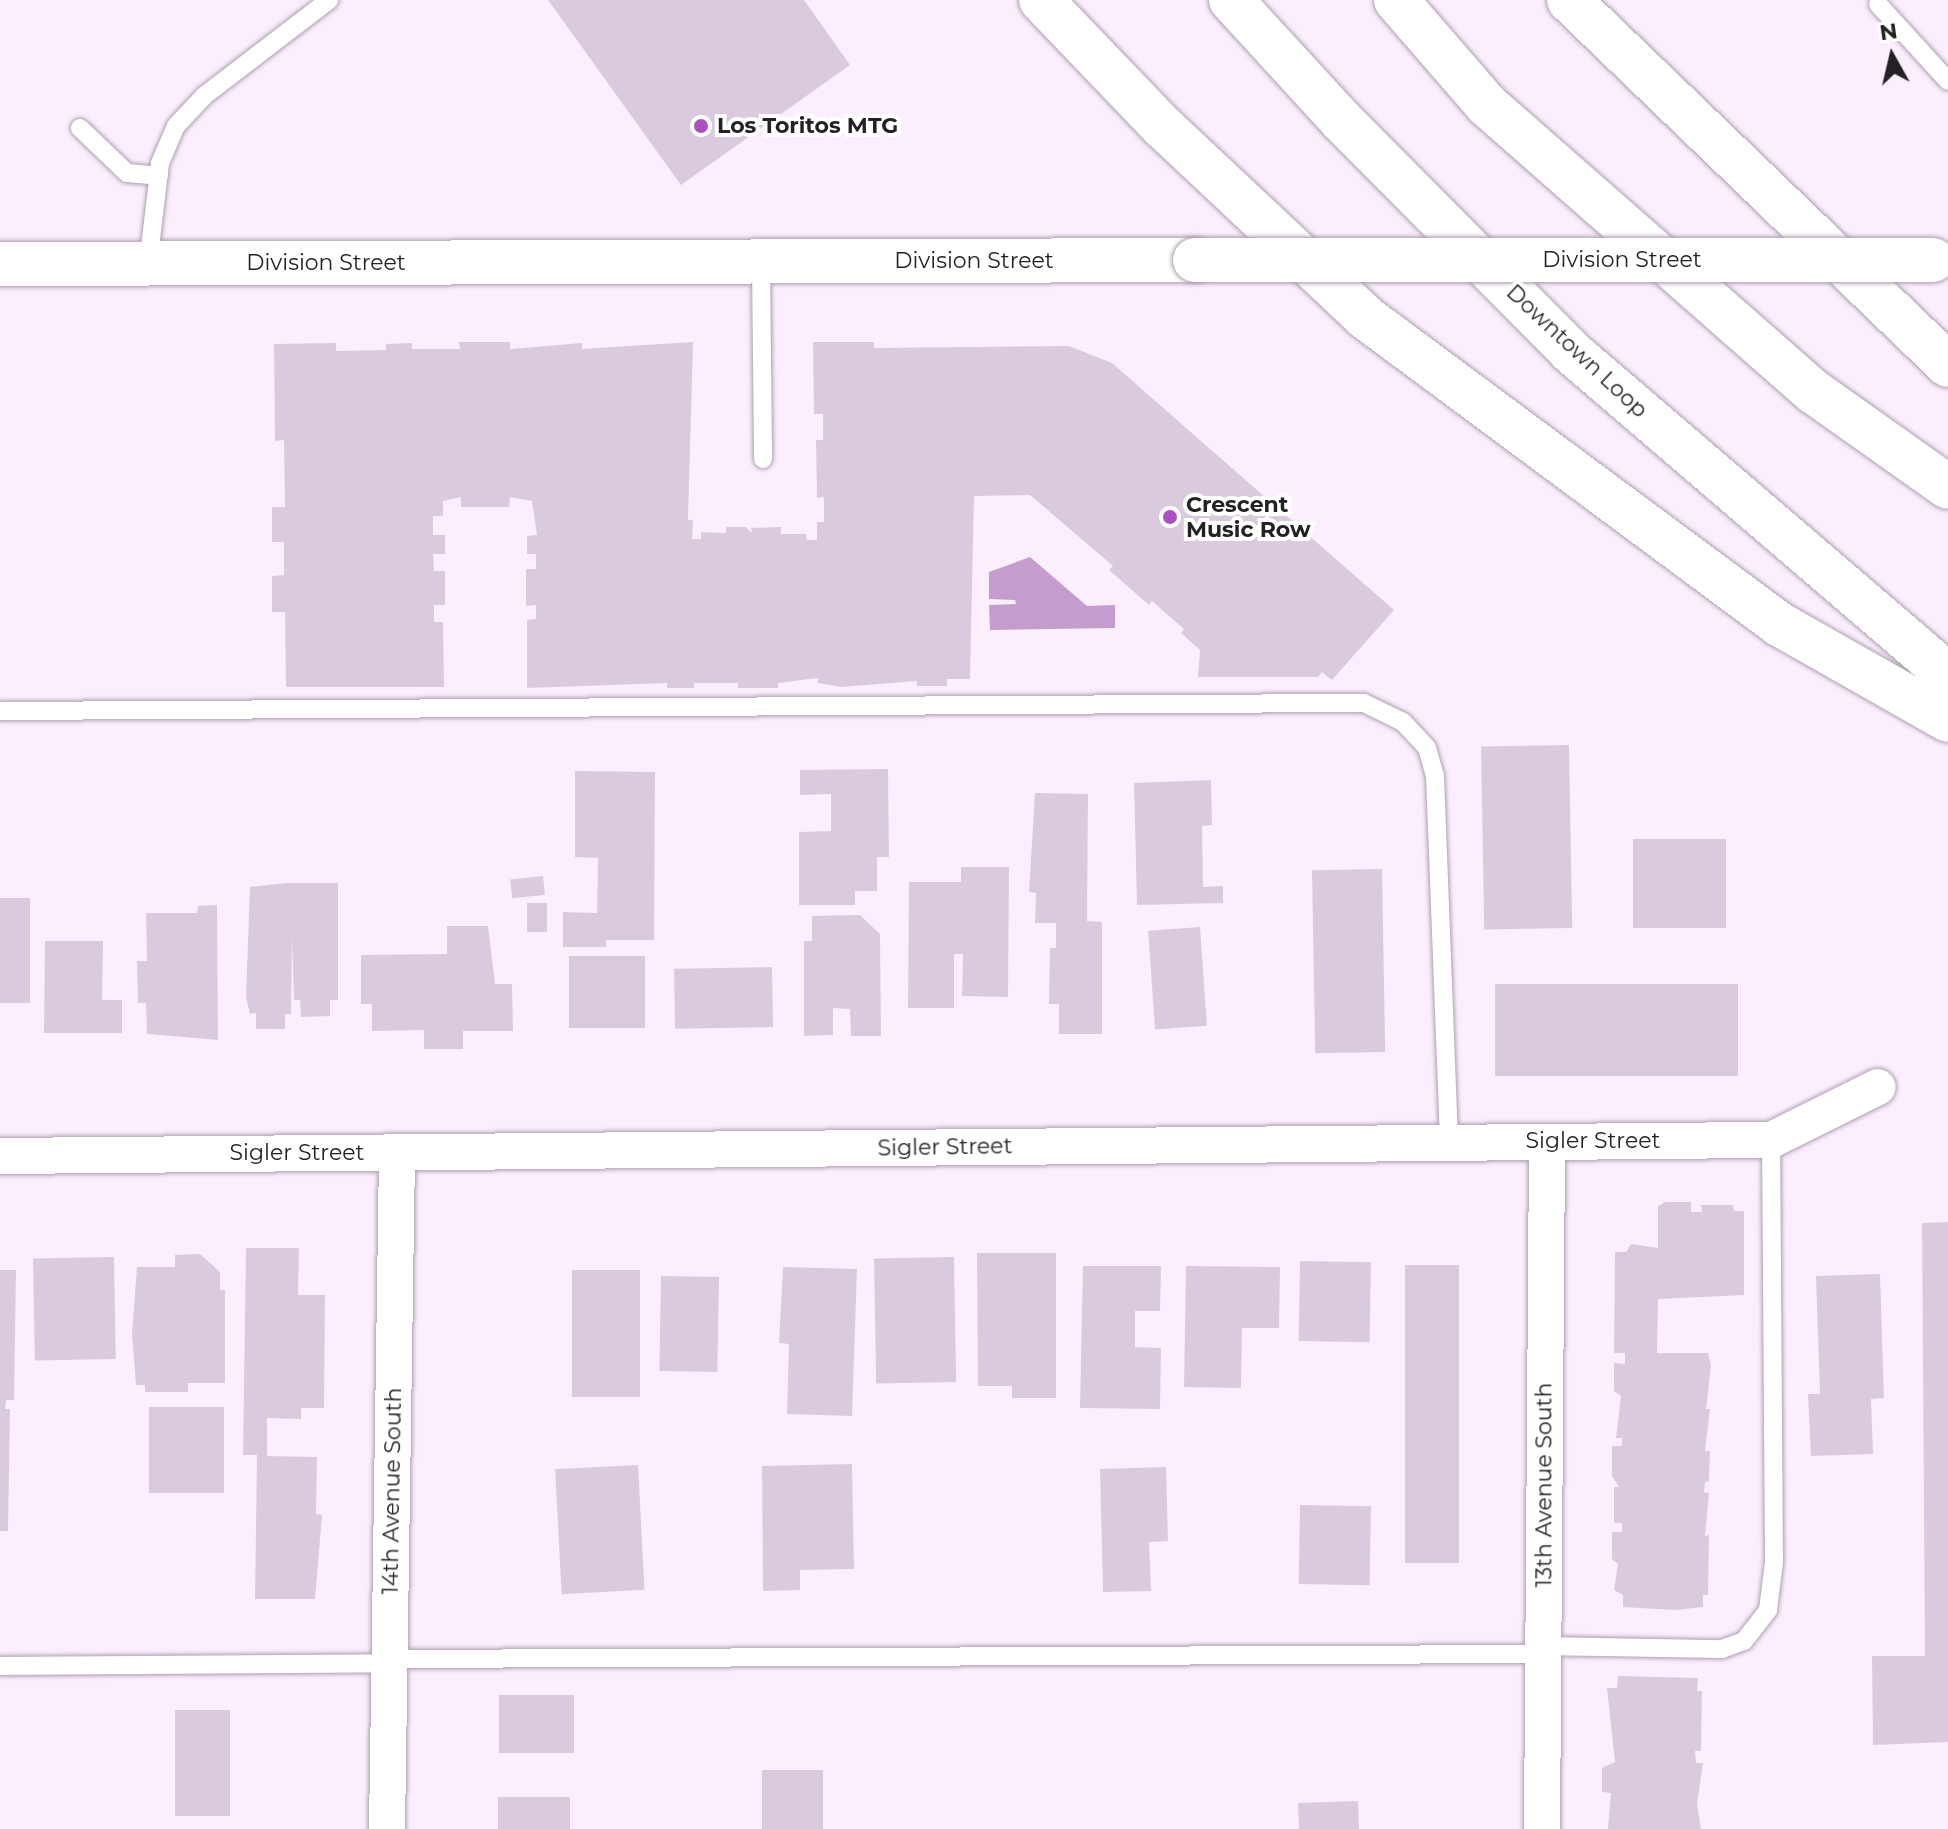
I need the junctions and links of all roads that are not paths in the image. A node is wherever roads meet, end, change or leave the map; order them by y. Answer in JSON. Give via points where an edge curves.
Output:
{"nodes":[{"id":1,"x":329,"y":0,"type":"edge"},
{"id":2,"x":1041,"y":0,"type":"edge"},
{"id":3,"x":1231,"y":0,"type":"edge"},
{"id":4,"x":1396,"y":0,"type":"edge"},
{"id":5,"x":1569,"y":0,"type":"edge"},
{"id":6,"x":1878,"y":4,"type":"dead end"},
{"id":7,"x":1948,"y":81,"type":"edge"},
{"id":8,"x":80,"y":128,"type":"dead end"},
{"id":9,"x":159,"y":176,"type":"junction"},
{"id":10,"x":1941,"y":260,"type":"edge"},
{"id":11,"x":761,"y":262,"type":"junction"},
{"id":12,"x":0,"y":264,"type":"edge"},
{"id":13,"x":148,"y":264,"type":"junction"},
{"id":14,"x":1948,"y":365,"type":"edge"},
{"id":15,"x":763,"y":459,"type":"dead end"},
{"id":16,"x":1948,"y":487,"type":"edge"},
{"id":17,"x":1948,"y":675,"type":"edge"},
{"id":18,"x":0,"y":711,"type":"edge"},
{"id":19,"x":1948,"y":720,"type":"edge"},
{"id":20,"x":1878,"y":1087,"type":"dead end"},
{"id":21,"x":1771,"y":1140,"type":"junction"},
{"id":22,"x":1449,"y":1142,"type":"junction"},
{"id":23,"x":1547,"y":1142,"type":"junction"},
{"id":24,"x":397,"y":1152,"type":"junction"},
{"id":25,"x":0,"y":1156,"type":"edge"},
{"id":26,"x":1543,"y":1650,"type":"junction"},
{"id":27,"x":390,"y":1661,"type":"junction"},
{"id":28,"x":0,"y":1666,"type":"edge"},
{"id":29,"x":387,"y":1829,"type":"edge"},
{"id":30,"x":1542,"y":1829,"type":"edge"}],
"edges":[{"from":1,"to":9,"type":"lane","via":[[200,99],[176,126]]},
{"from":2,"to":19,"type":"main road","via":[[1163,127],[1365,317],[1779,624]]},
{"from":3,"to":17,"type":"main road","name":"Downtown Loop","via":[[1341,120],[1570,351]]},
{"from":4,"to":16,"type":"main road","via":[[1487,105],[1814,392]]},
{"from":5,"to":14,"type":"main road"},
{"from":6,"to":7,"type":"lane"},
{"from":8,"to":9,"type":"lane","via":[[127,173]]},
{"from":9,"to":13,"type":"lane"},
{"from":10,"to":11,"type":"main road","name":"Division Street","bridge":true},
{"from":11,"to":13,"type":"main road","name":"Division Street"},
{"from":11,"to":15,"type":"lane"},
{"from":12,"to":13,"type":"main road","name":"Division Street"},
{"from":18,"to":22,"type":"lane","via":[[1364,703],[1403,722],[1427,748],[1435,776]]},
{"from":20,"to":21,"type":"street","name":"Sigler Street"},
{"from":21,"to":23,"type":"street","name":"Sigler Street"},
{"from":21,"to":26,"type":"lane","via":[[1774,1562],[1768,1610],[1744,1641],[1722,1649]]},
{"from":22,"to":23,"type":"street","name":"Sigler Street"},
{"from":22,"to":24,"type":"street","name":"Sigler Street"},
{"from":23,"to":26,"type":"street","name":"13th Avenue South"},
{"from":24,"to":25,"type":"street","name":"Sigler Street"},
{"from":24,"to":27,"type":"street","name":"14th Avenue South"},
{"from":26,"to":27,"type":"lane"},
{"from":26,"to":30,"type":"street","name":"13th Avenue South"},
{"from":27,"to":28,"type":"lane"},
{"from":27,"to":29,"type":"street","name":"14th Avenue South"}]}
